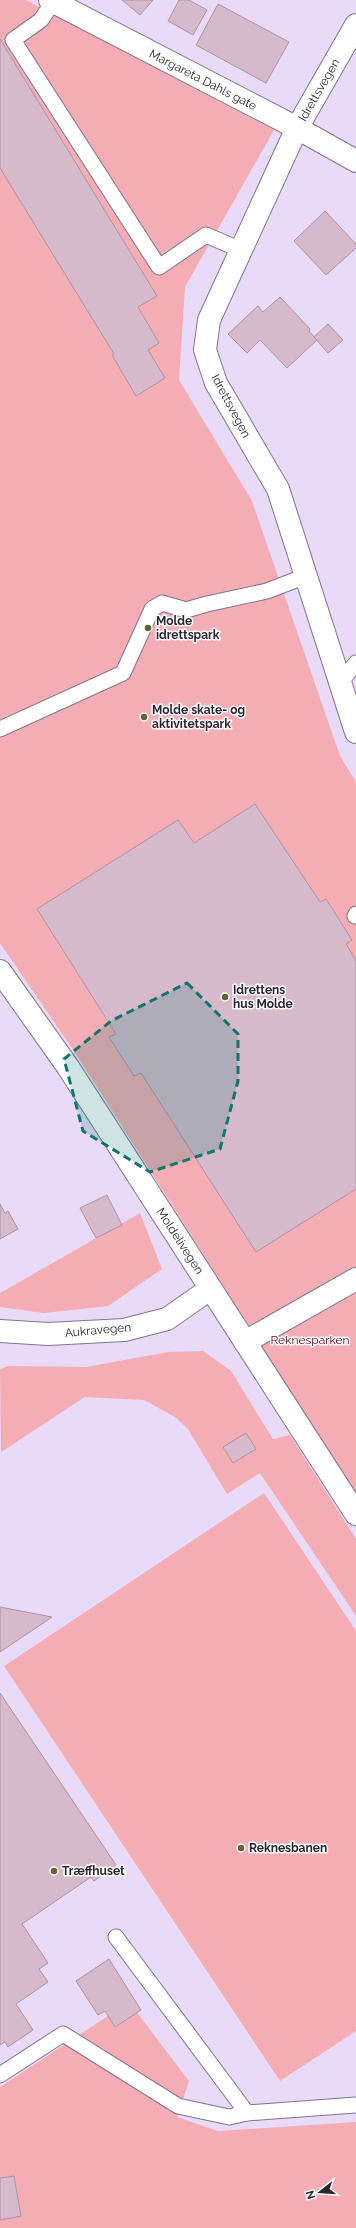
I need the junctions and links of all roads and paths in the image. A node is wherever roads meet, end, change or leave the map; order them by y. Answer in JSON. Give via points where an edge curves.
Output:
{"nodes":[{"id":1,"x":51,"y":1,"type":"edge"},
{"id":2,"x":356,"y":25,"type":"edge"},
{"id":3,"x":297,"y":128,"type":"junction"},
{"id":4,"x":356,"y":161,"type":"edge"},
{"id":5,"x":241,"y":250,"type":"junction"},
{"id":6,"x":306,"y":576,"type":"junction"},
{"id":7,"x":356,"y":663,"type":"edge"},
{"id":8,"x":340,"y":683,"type":"junction"},
{"id":9,"x":0,"y":729,"type":"edge"},
{"id":10,"x":356,"y":732,"type":"edge"},
{"id":11,"x":0,"y":971,"type":"edge"},
{"id":12,"x":356,"y":1279,"type":"edge"},
{"id":13,"x":210,"y":1289,"type":"junction"},
{"id":14,"x":0,"y":1331,"type":"edge"},
{"id":15,"x":245,"y":1342,"type":"junction"},
{"id":16,"x":356,"y":1514,"type":"edge"},
{"id":17,"x":116,"y":1936,"type":"dead end"},
{"id":18,"x":0,"y":2075,"type":"edge"},
{"id":19,"x":356,"y":2105,"type":"edge"},
{"id":20,"x":247,"y":2113,"type":"junction"}],
"edges":[{"from":1,"to":3,"type":"street","name":"Margareta Dahls gate"},
{"from":1,"to":5,"type":"lane","via":[[41,20],[13,40],[159,267],[206,235]]},
{"from":2,"to":3,"type":"street","name":"Idrettsvegen"},
{"from":3,"to":4,"type":"street","name":"Margareta Dahls gate"},
{"from":3,"to":5,"type":"street","name":"Idrettsvegen"},
{"from":5,"to":6,"type":"street","name":"Idrettsvegen","via":[[209,320],[205,350],[216,383],[278,489]]},
{"from":6,"to":8,"type":"street","name":"Idrettsvegen"},
{"from":6,"to":9,"type":"lane","via":[[267,591],[186,610],[162,603],[152,609],[123,673]]},
{"from":7,"to":8,"type":"lane"},
{"from":8,"to":10,"type":"street","name":"Idrettsvegen"},
{"from":11,"to":13,"type":"street","name":"Moldelivegen","via":[[68,1066]]},
{"from":12,"to":15,"type":"street"},
{"from":13,"to":14,"type":"street","name":"Aukravegen","via":[[167,1320],[124,1330],[48,1334]]},
{"from":13,"to":15,"type":"street","name":"Moldelivegen"},
{"from":15,"to":16,"type":"street","name":"Moldelivegen"},
{"from":17,"to":20,"type":"lane"},
{"from":18,"to":20,"type":"lane","via":[[63,2034],[178,2106],[229,2117]]},
{"from":19,"to":20,"type":"lane"}]}
